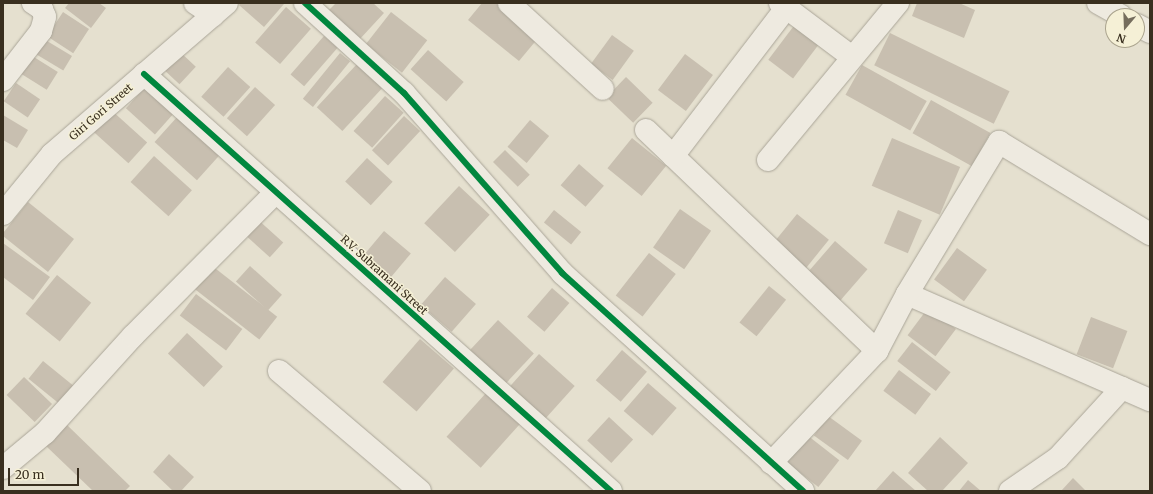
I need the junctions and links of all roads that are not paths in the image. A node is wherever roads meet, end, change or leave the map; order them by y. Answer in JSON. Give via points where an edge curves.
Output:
{"nodes":[{"id":1,"x":33,"y":3,"type":"edge"},
{"id":2,"x":195,"y":3,"type":"edge"},
{"id":3,"x":305,"y":3,"type":"edge"},
{"id":4,"x":509,"y":3,"type":"edge"},
{"id":5,"x":898,"y":3,"type":"edge"},
{"id":6,"x":1098,"y":3,"type":"edge"},
{"id":7,"x":783,"y":5,"type":"edge"},
{"id":8,"x":1107,"y":8,"type":"edge"},
{"id":9,"x":220,"y":9,"type":"edge"},
{"id":10,"x":852,"y":57,"type":"junction"},
{"id":11,"x":144,"y":74,"type":"junction"},
{"id":12,"x":3,"y":80,"type":"edge"},
{"id":13,"x":603,"y":89,"type":"dead end"},
{"id":14,"x":646,"y":130,"type":"dead end"},
{"id":15,"x":673,"y":156,"type":"junction"},
{"id":16,"x":768,"y":160,"type":"dead end"},
{"id":17,"x":276,"y":192,"type":"junction"},
{"id":18,"x":3,"y":214,"type":"edge"},
{"id":19,"x":1150,"y":234,"type":"edge"},
{"id":20,"x":906,"y":294,"type":"junction"},
{"id":21,"x":877,"y":350,"type":"junction"},
{"id":22,"x":279,"y":370,"type":"dead end"},
{"id":23,"x":1122,"y":388,"type":"junction"},
{"id":24,"x":1150,"y":400,"type":"edge"},
{"id":25,"x":771,"y":463,"type":"junction"},
{"id":26,"x":3,"y":468,"type":"edge"},
{"id":27,"x":420,"y":491,"type":"edge"},
{"id":28,"x":610,"y":491,"type":"edge"},
{"id":29,"x":803,"y":491,"type":"edge"},
{"id":30,"x":1010,"y":491,"type":"edge"}],
"edges":[{"from":1,"to":12,"type":"street","via":[[42,9],[45,17],[41,31]]},
{"from":2,"to":9,"type":"street"},
{"from":3,"to":25,"type":"street","via":[[404,93],[562,273]]},
{"from":4,"to":13,"type":"street"},
{"from":5,"to":10,"type":"street"},
{"from":6,"to":8,"type":"street"},
{"from":7,"to":10,"type":"street"},
{"from":7,"to":15,"type":"street"},
{"from":9,"to":11,"type":"street","name":"Giri Gori Street"},
{"from":10,"to":16,"type":"street"},
{"from":11,"to":17,"type":"street","name":"R.V. Subramani Street"},
{"from":11,"to":18,"type":"street","name":"Giri Gori Street","via":[[52,154]]},
{"from":14,"to":15,"type":"street"},
{"from":15,"to":21,"type":"street"},
{"from":17,"to":26,"type":"street","via":[[133,336],[45,433]]},
{"from":17,"to":28,"type":"street","name":"R.V. Subramani Street"},
{"from":19,"to":20,"type":"street","via":[[1000,142]]},
{"from":20,"to":21,"type":"street"},
{"from":20,"to":23,"type":"street"},
{"from":21,"to":25,"type":"street"},
{"from":22,"to":27,"type":"street"},
{"from":23,"to":24,"type":"street"},
{"from":23,"to":30,"type":"street","via":[[1058,458]]},
{"from":25,"to":29,"type":"street"}]}
